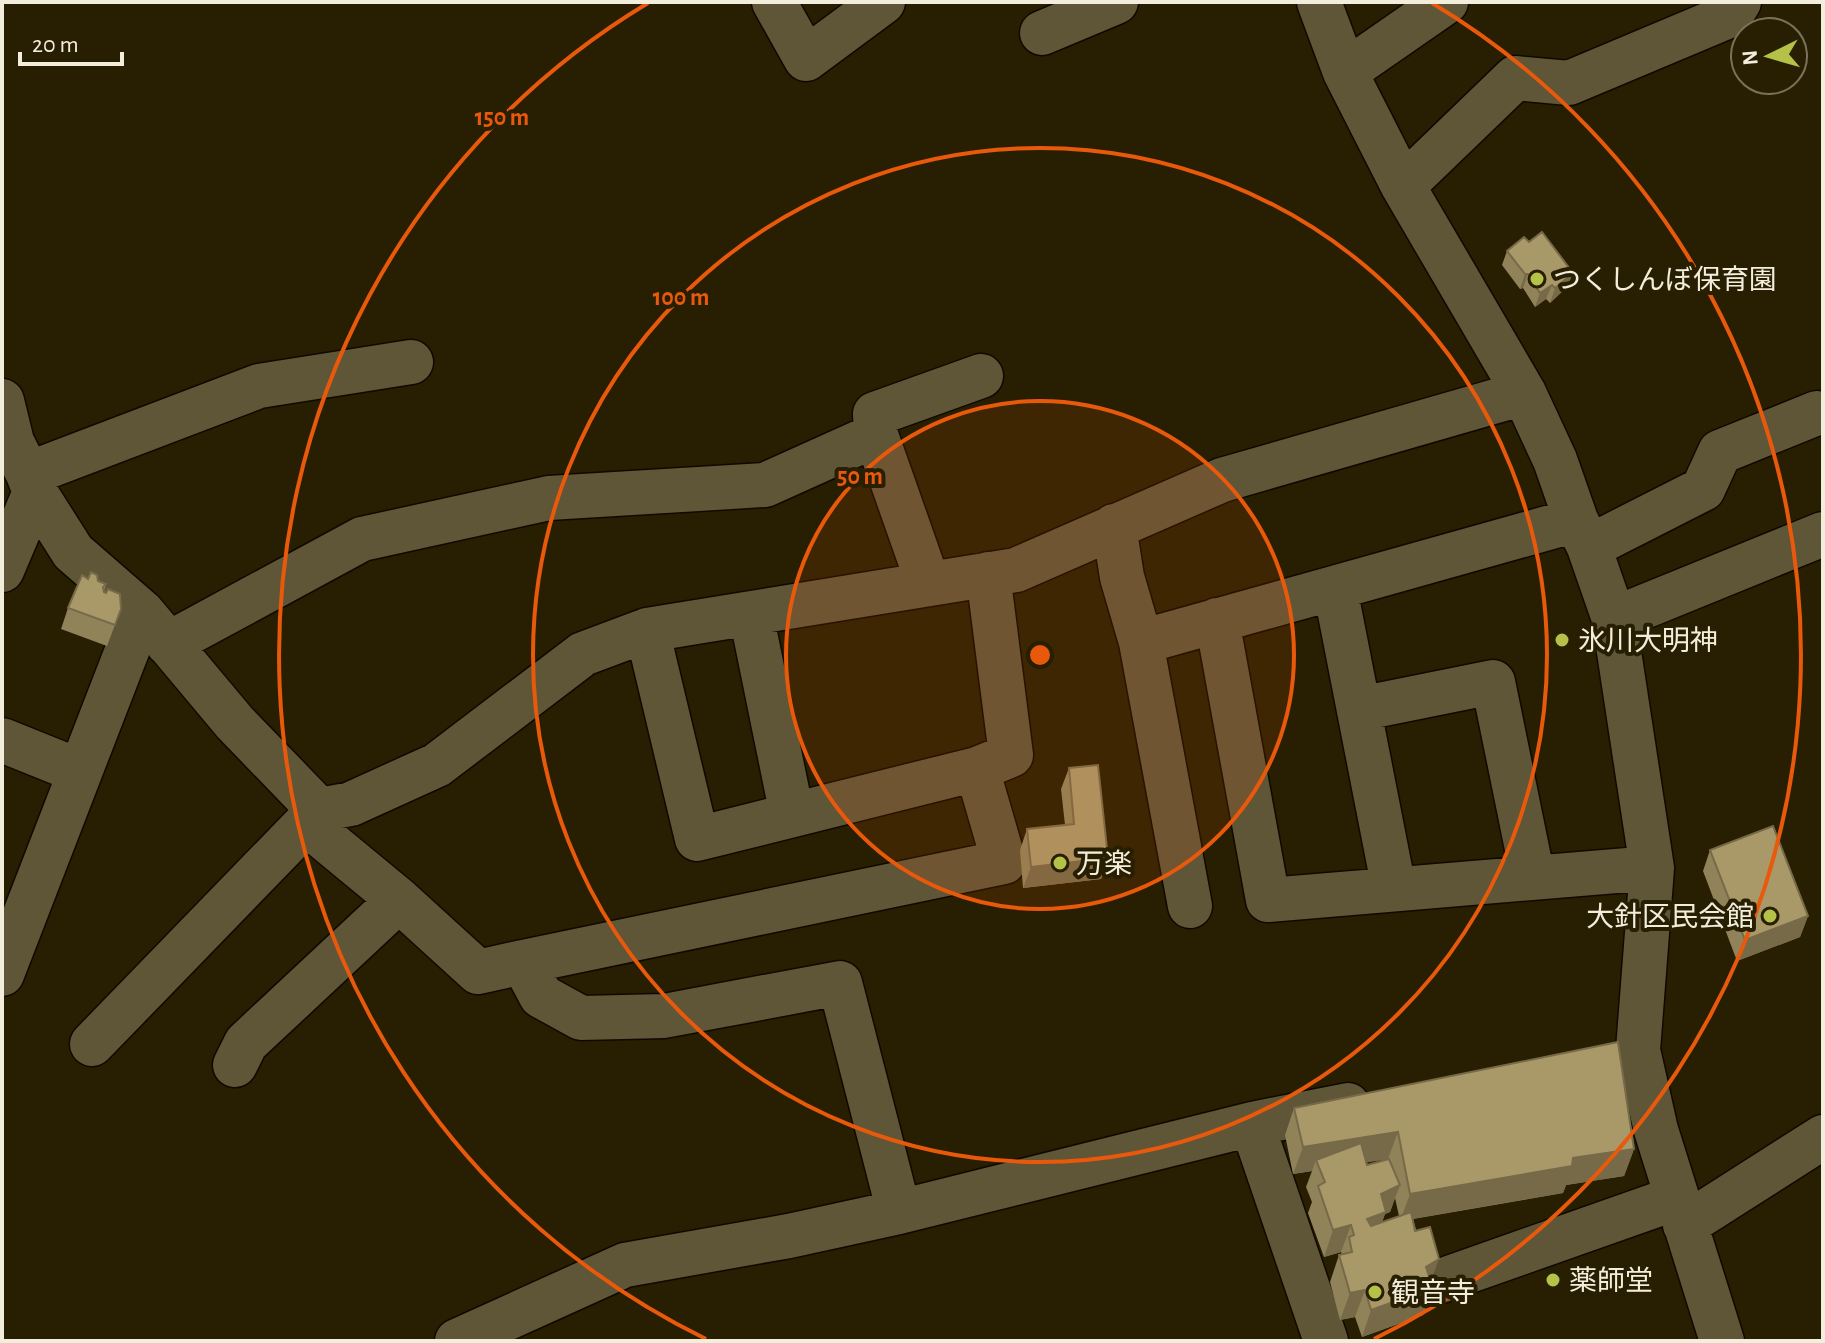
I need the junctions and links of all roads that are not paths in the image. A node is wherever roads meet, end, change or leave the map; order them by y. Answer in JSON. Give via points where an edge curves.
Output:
{"nodes":[{"id":1,"x":774,"y":2,"type":"edge"},
{"id":2,"x":883,"y":2,"type":"edge"},
{"id":3,"x":1116,"y":2,"type":"edge"},
{"id":4,"x":1319,"y":2,"type":"edge"},
{"id":5,"x":1446,"y":2,"type":"edge"},
{"id":6,"x":1739,"y":2,"type":"edge"},
{"id":7,"x":1042,"y":33,"type":"dead end"},
{"id":8,"x":1345,"y":72,"type":"junction"},
{"id":9,"x":1403,"y":186,"type":"junction"},
{"id":10,"x":411,"y":362,"type":"dead end"},
{"id":11,"x":981,"y":376,"type":"dead end"},
{"id":12,"x":1524,"y":393,"type":"junction"},
{"id":13,"x":2,"y":401,"type":"edge"},
{"id":14,"x":1817,"y":413,"type":"dead end"},
{"id":15,"x":876,"y":435,"type":"junction"},
{"id":16,"x":32,"y":483,"type":"junction"},
{"id":17,"x":1114,"y":526,"type":"junction"},
{"id":18,"x":1583,"y":533,"type":"junction"},
{"id":19,"x":1822,"y":535,"type":"edge"},
{"id":20,"x":2,"y":570,"type":"edge"},
{"id":21,"x":988,"y":574,"type":"junction"},
{"id":22,"x":928,"y":583,"type":"junction"},
{"id":23,"x":1335,"y":588,"type":"junction"},
{"id":24,"x":751,"y":614,"type":"junction"},
{"id":25,"x":1614,"y":619,"type":"junction"},
{"id":26,"x":1217,"y":620,"type":"junction"},
{"id":27,"x":155,"y":628,"type":"junction"},
{"id":28,"x":647,"y":630,"type":"junction"},
{"id":29,"x":1141,"y":642,"type":"junction"},
{"id":30,"x":1359,"y":709,"type":"junction"},
{"id":31,"x":2,"y":740,"type":"edge"},
{"id":32,"x":977,"y":769,"type":"junction"},
{"id":33,"x":79,"y":771,"type":"junction"},
{"id":34,"x":792,"y":815,"type":"junction"},
{"id":35,"x":313,"y":817,"type":"junction"},
{"id":36,"x":1652,"y":868,"type":"junction"},
{"id":37,"x":1533,"y":878,"type":"junction"},
{"id":38,"x":1394,"y":889,"type":"junction"},
{"id":39,"x":399,"y":900,"type":"junction"},
{"id":40,"x":1190,"y":906,"type":"dead end"},
{"id":41,"x":523,"y":962,"type":"junction"},
{"id":42,"x":2,"y":974,"type":"edge"},
{"id":43,"x":92,"y":1044,"type":"dead end"},
{"id":44,"x":235,"y":1065,"type":"dead end"},
{"id":45,"x":1391,"y":1097,"type":"edge"},
{"id":46,"x":1252,"y":1124,"type":"junction"},
{"id":47,"x":1823,"y":1137,"type":"edge"},
{"id":48,"x":899,"y":1212,"type":"junction"},
{"id":49,"x":1681,"y":1212,"type":"junction"},
{"id":50,"x":1435,"y":1283,"type":"edge"},
{"id":51,"x":457,"y":1341,"type":"edge"},
{"id":52,"x":1326,"y":1341,"type":"edge"},
{"id":53,"x":1722,"y":1341,"type":"edge"}],
"edges":[{"from":1,"to":2,"type":"street","via":[[806,59]]},
{"from":3,"to":7,"type":"street"},
{"from":4,"to":8,"type":"street"},
{"from":5,"to":8,"type":"street"},
{"from":6,"to":9,"type":"street","via":[[1731,15],[1569,83],[1515,78]]},
{"from":8,"to":9,"type":"street"},
{"from":9,"to":12,"type":"street"},
{"from":10,"to":16,"type":"street","via":[[259,386]]},
{"from":11,"to":15,"type":"street","via":[[875,414]]},
{"from":12,"to":17,"type":"street","via":[[1222,480]]},
{"from":12,"to":18,"type":"street"},
{"from":13,"to":16,"type":"street","via":[[12,442]]},
{"from":14,"to":18,"type":"street","via":[[1720,452],[1703,489]]},
{"from":15,"to":22,"type":"street"},
{"from":15,"to":27,"type":"street","via":[[765,485],[549,498],[362,539]]},
{"from":16,"to":20,"type":"street"},
{"from":16,"to":27,"type":"street","via":[[73,552]]},
{"from":17,"to":21,"type":"street","via":[[1016,570]]},
{"from":17,"to":29,"type":"street"},
{"from":18,"to":23,"type":"street"},
{"from":18,"to":25,"type":"street"},
{"from":19,"to":25,"type":"street"},
{"from":21,"to":22,"type":"street"},
{"from":21,"to":32,"type":"street","via":[[1011,755]]},
{"from":22,"to":24,"type":"street"},
{"from":23,"to":26,"type":"street"},
{"from":23,"to":30,"type":"street"},
{"from":24,"to":28,"type":"street"},
{"from":24,"to":34,"type":"street"},
{"from":25,"to":36,"type":"street"},
{"from":26,"to":29,"type":"street"},
{"from":26,"to":38,"type":"street","via":[[1268,900]]},
{"from":27,"to":33,"type":"street"},
{"from":27,"to":35,"type":"street"},
{"from":28,"to":34,"type":"street","via":[[697,839]]},
{"from":28,"to":35,"type":"street","via":[[583,654],[437,765]]},
{"from":29,"to":40,"type":"street"},
{"from":30,"to":37,"type":"street","via":[[1493,682]]},
{"from":30,"to":38,"type":"street"},
{"from":31,"to":33,"type":"street"},
{"from":32,"to":34,"type":"street"},
{"from":32,"to":41,"type":"street","via":[[1004,862]]},
{"from":33,"to":42,"type":"street"},
{"from":35,"to":39,"type":"street"},
{"from":35,"to":43,"type":"street"},
{"from":36,"to":37,"type":"street"},
{"from":36,"to":49,"type":"street","via":[[1622,1052],[1656,1130]]},
{"from":37,"to":38,"type":"street"},
{"from":39,"to":41,"type":"street","via":[[478,972]]},
{"from":39,"to":44,"type":"street","via":[[246,1043]]},
{"from":41,"to":48,"type":"street","via":[[541,996],[581,1018],[664,1016],[840,983]]},
{"from":45,"to":46,"type":"street"},
{"from":46,"to":48,"type":"street"},
{"from":46,"to":52,"type":"street"},
{"from":47,"to":49,"type":"street"},
{"from":48,"to":51,"type":"street","via":[[625,1265]]},
{"from":49,"to":50,"type":"street"},
{"from":49,"to":53,"type":"street"}]}
